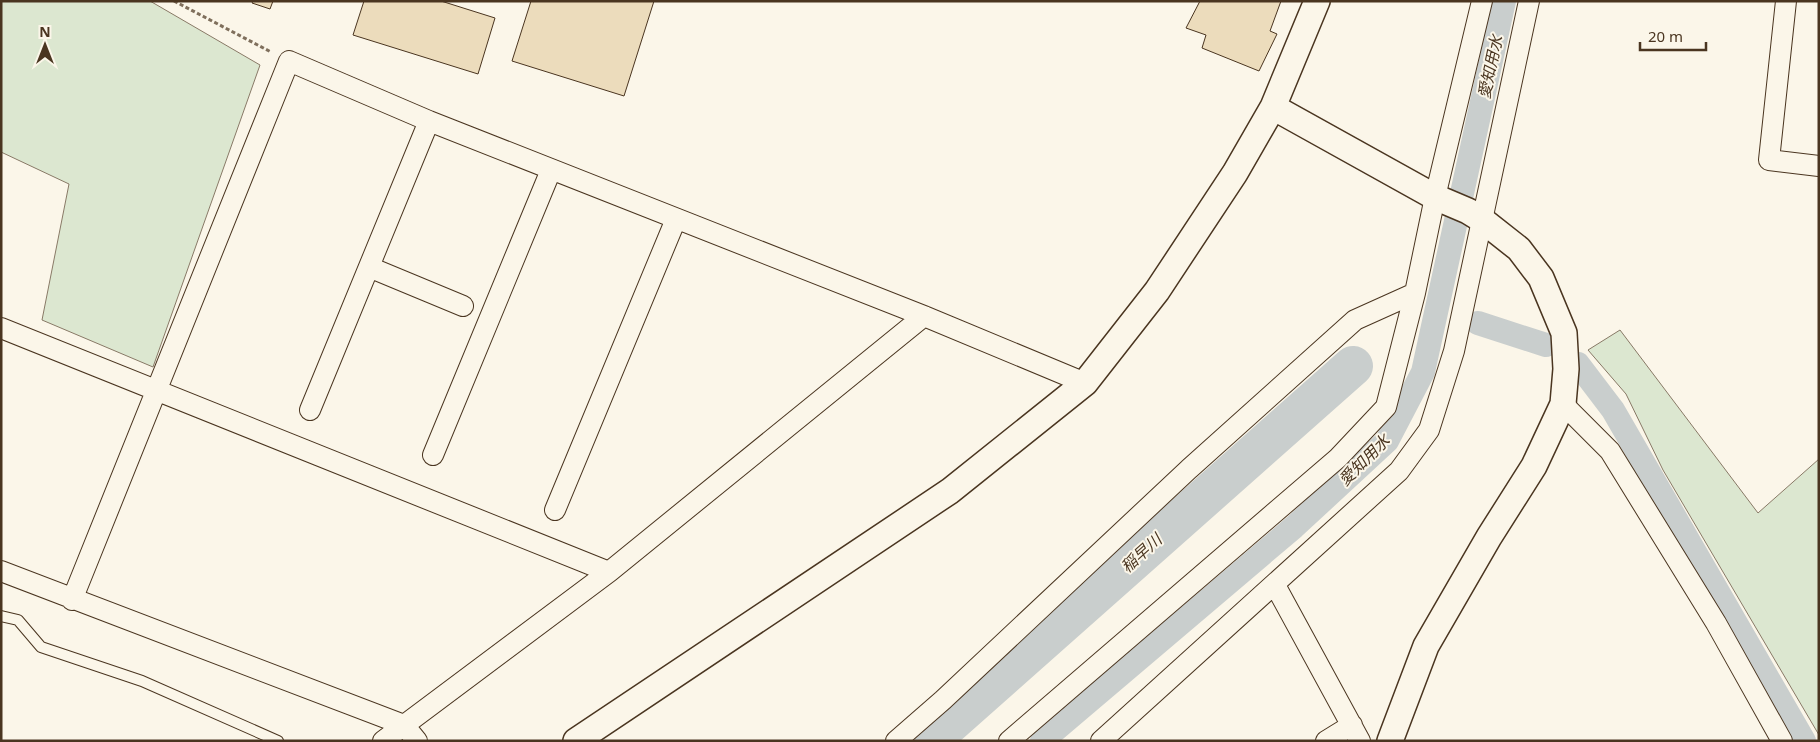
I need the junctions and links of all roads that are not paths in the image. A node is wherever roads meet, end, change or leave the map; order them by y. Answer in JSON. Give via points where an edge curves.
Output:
{"nodes":[{"id":1,"x":1317,"y":1,"type":"edge"},
{"id":2,"x":1482,"y":1,"type":"edge"},
{"id":3,"x":1529,"y":1,"type":"edge"},
{"id":4,"x":1786,"y":1,"type":"edge"},
{"id":5,"x":1273,"y":107,"type":"junction"},
{"id":6,"x":429,"y":121,"type":"junction"},
{"id":7,"x":1819,"y":166,"type":"edge"},
{"id":8,"x":551,"y":170,"type":"junction"},
{"id":9,"x":1436,"y":197,"type":"junction"},
{"id":10,"x":1475,"y":215,"type":"junction"},
{"id":11,"x":676,"y":219,"type":"junction"},
{"id":12,"x":369,"y":267,"type":"junction"},
{"id":13,"x":1415,"y":293,"type":"junction"},
{"id":14,"x":463,"y":306,"type":"dead end"},
{"id":15,"x":924,"y":316,"type":"junction"},
{"id":16,"x":1,"y":328,"type":"edge"},
{"id":17,"x":1085,"y":383,"type":"junction"},
{"id":18,"x":156,"y":389,"type":"junction"},
{"id":19,"x":1563,"y":404,"type":"junction"},
{"id":20,"x":310,"y":410,"type":"dead end"},
{"id":21,"x":433,"y":455,"type":"dead end"},
{"id":22,"x":555,"y":510,"type":"dead end"},
{"id":23,"x":1,"y":571,"type":"edge"},
{"id":24,"x":609,"y":572,"type":"junction"},
{"id":25,"x":1275,"y":585,"type":"junction"},
{"id":26,"x":72,"y":600,"type":"junction"},
{"id":27,"x":1,"y":616,"type":"edge"},
{"id":28,"x":404,"y":726,"type":"junction"},
{"id":29,"x":1356,"y":733,"type":"edge"},
{"id":30,"x":278,"y":741,"type":"edge"},
{"id":31,"x":383,"y":741,"type":"edge"},
{"id":32,"x":416,"y":741,"type":"edge"},
{"id":33,"x":576,"y":741,"type":"edge"},
{"id":34,"x":896,"y":741,"type":"edge"},
{"id":35,"x":1009,"y":741,"type":"edge"},
{"id":36,"x":1101,"y":741,"type":"edge"},
{"id":37,"x":1326,"y":741,"type":"edge"},
{"id":38,"x":1390,"y":741,"type":"edge"},
{"id":39,"x":1782,"y":741,"type":"edge"}],
"edges":[{"from":1,"to":5,"type":"street"},
{"from":2,"to":9,"type":"street"},
{"from":3,"to":10,"type":"street"},
{"from":4,"to":7,"type":"street","via":[[1769,160]]},
{"from":5,"to":9,"type":"street"},
{"from":5,"to":17,"type":"street","via":[[1235,173],[1157,290]]},
{"from":6,"to":8,"type":"street"},
{"from":6,"to":12,"type":"street"},
{"from":6,"to":18,"type":"street","via":[[289,61]]},
{"from":8,"to":11,"type":"street"},
{"from":8,"to":21,"type":"street"},
{"from":9,"to":10,"type":"street"},
{"from":9,"to":13,"type":"street"},
{"from":10,"to":19,"type":"street","via":[[1519,249],[1541,278],[1564,333],[1566,369]]},
{"from":10,"to":25,"type":"street","via":[[1454,351],[1429,430],[1399,472]]},
{"from":11,"to":15,"type":"street"},
{"from":11,"to":22,"type":"street"},
{"from":12,"to":14,"type":"street"},
{"from":12,"to":20,"type":"street"},
{"from":13,"to":34,"type":"street","via":[[1355,320]]},
{"from":13,"to":35,"type":"street","via":[[1386,407],[1338,458]]},
{"from":15,"to":17,"type":"street"},
{"from":15,"to":24,"type":"street"},
{"from":16,"to":18,"type":"street"},
{"from":17,"to":33,"type":"street","via":[[950,491]]},
{"from":18,"to":24,"type":"street"},
{"from":18,"to":26,"type":"street"},
{"from":19,"to":38,"type":"street","via":[[1534,466],[1426,646]]},
{"from":19,"to":39,"type":"street","via":[[1610,451],[1716,623]]},
{"from":23,"to":26,"type":"street"},
{"from":24,"to":28,"type":"street"},
{"from":25,"to":29,"type":"street"},
{"from":25,"to":36,"type":"street"},
{"from":26,"to":28,"type":"street"},
{"from":27,"to":30,"type":"lane","via":[[18,620],[41,647],[142,681]]},
{"from":28,"to":31,"type":"street"},
{"from":28,"to":32,"type":"street"},
{"from":29,"to":37,"type":"street"}]}
